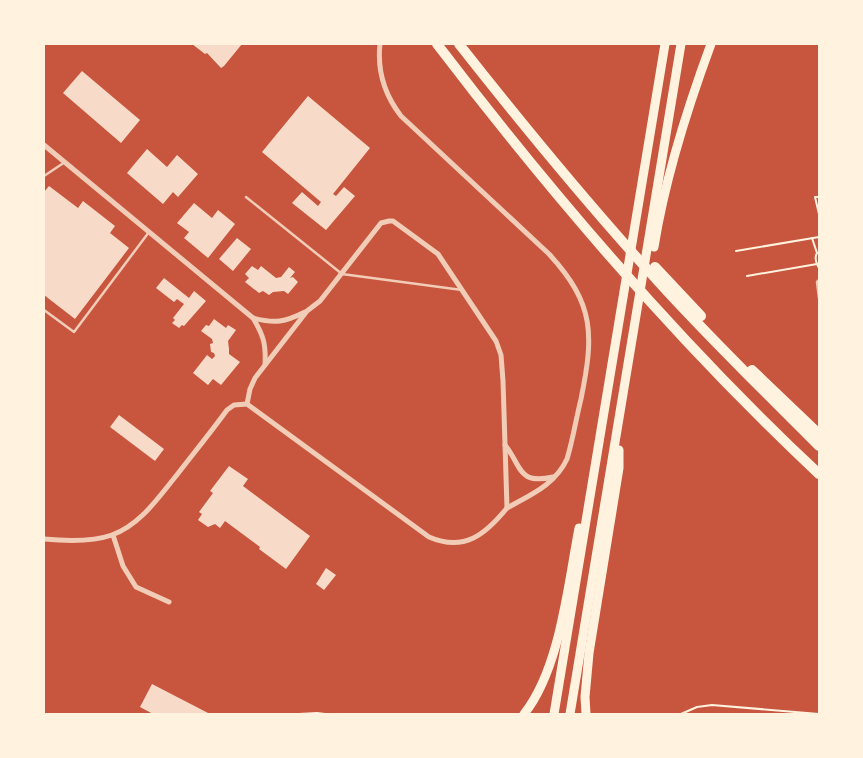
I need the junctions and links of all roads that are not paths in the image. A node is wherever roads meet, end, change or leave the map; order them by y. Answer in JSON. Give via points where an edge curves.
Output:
{"nodes":[{"id":1,"x":380,"y":44,"type":"edge"},
{"id":2,"x":437,"y":44,"type":"edge"},
{"id":3,"x":459,"y":44,"type":"edge"},
{"id":4,"x":665,"y":44,"type":"edge"},
{"id":5,"x":681,"y":44,"type":"edge"},
{"id":6,"x":711,"y":44,"type":"edge"},
{"id":7,"x":44,"y":145,"type":"edge"},
{"id":8,"x":64,"y":162,"type":"junction"},
{"id":9,"x":44,"y":176,"type":"edge"},
{"id":10,"x":246,"y":197,"type":"dead end"},
{"id":11,"x":149,"y":232,"type":"junction"},
{"id":12,"x":342,"y":274,"type":"junction"},
{"id":13,"x":819,"y":280,"type":"edge"},
{"id":14,"x":669,"y":288,"type":"junction"},
{"id":15,"x":462,"y":290,"type":"junction"},
{"id":16,"x":819,"y":298,"type":"edge"},
{"id":17,"x":44,"y":310,"type":"edge"},
{"id":18,"x":307,"y":311,"type":"junction"},
{"id":19,"x":253,"y":318,"type":"junction"},
{"id":20,"x":265,"y":365,"type":"junction"},
{"id":21,"x":247,"y":404,"type":"junction"},
{"id":22,"x":622,"y":404,"type":"junction"},
{"id":23,"x":620,"y":420,"type":"junction"},
{"id":24,"x":819,"y":434,"type":"edge"},
{"id":25,"x":505,"y":444,"type":"junction"},
{"id":26,"x":819,"y":446,"type":"edge"},
{"id":27,"x":596,"y":460,"type":"junction"},
{"id":28,"x":819,"y":474,"type":"edge"},
{"id":29,"x":554,"y":477,"type":"junction"},
{"id":30,"x":507,"y":508,"type":"junction"},
{"id":31,"x":113,"y":535,"type":"junction"},
{"id":32,"x":44,"y":538,"type":"edge"},
{"id":33,"x":169,"y":602,"type":"dead end"},
{"id":34,"x":524,"y":714,"type":"edge"},
{"id":35,"x":554,"y":714,"type":"edge"},
{"id":36,"x":570,"y":714,"type":"edge"},
{"id":37,"x":586,"y":714,"type":"edge"}],
"edges":[{"from":1,"to":29,"type":"street","via":[[379,68],[383,85],[400,116],[549,254],[565,272],[582,303],[588,322],[588,361],[570,448],[563,468]]},
{"from":2,"to":28,"type":"highway","via":[[517,145],[663,316]]},
{"from":3,"to":14,"type":"highway","via":[[530,134]]},
{"from":4,"to":27,"type":"highway"},
{"from":5,"to":22,"type":"highway"},
{"from":6,"to":22,"type":"highway","via":[[664,196],[635,363]]},
{"from":7,"to":8,"type":"street"},
{"from":8,"to":9,"type":"lane"},
{"from":8,"to":11,"type":"street"},
{"from":10,"to":12,"type":"lane"},
{"from":11,"to":17,"type":"lane","via":[[74,332]]},
{"from":11,"to":19,"type":"street"},
{"from":12,"to":15,"type":"lane"},
{"from":12,"to":15,"type":"street","via":[[381,223],[394,222],[438,254]]},
{"from":12,"to":18,"type":"street","via":[[320,301]]},
{"from":13,"to":16,"type":"lane"},
{"from":14,"to":24,"type":"highway"},
{"from":14,"to":26,"type":"highway","via":[[736,364]]},
{"from":15,"to":25,"type":"street","via":[[496,341],[500,355]]},
{"from":18,"to":19,"type":"street","via":[[280,322]]},
{"from":18,"to":20,"type":"street"},
{"from":19,"to":20,"type":"street","via":[[266,348]]},
{"from":20,"to":21,"type":"street","via":[[255,378]]},
{"from":21,"to":30,"type":"street","via":[[440,542],[465,542],[477,537]]},
{"from":21,"to":31,"type":"street","via":[[234,405],[227,410],[150,508],[134,523]]},
{"from":22,"to":23,"type":"highway"},
{"from":23,"to":36,"type":"highway"},
{"from":23,"to":37,"type":"highway","via":[[619,468],[589,653]]},
{"from":25,"to":29,"type":"street","via":[[523,474],[536,479]]},
{"from":25,"to":30,"type":"street"},
{"from":27,"to":34,"type":"highway","via":[[582,510],[550,665],[539,694]]},
{"from":27,"to":35,"type":"highway"},
{"from":29,"to":30,"type":"street","via":[[538,492]]},
{"from":31,"to":32,"type":"street","via":[[84,540]]},
{"from":31,"to":33,"type":"street","via":[[122,566],[136,586]]}]}
